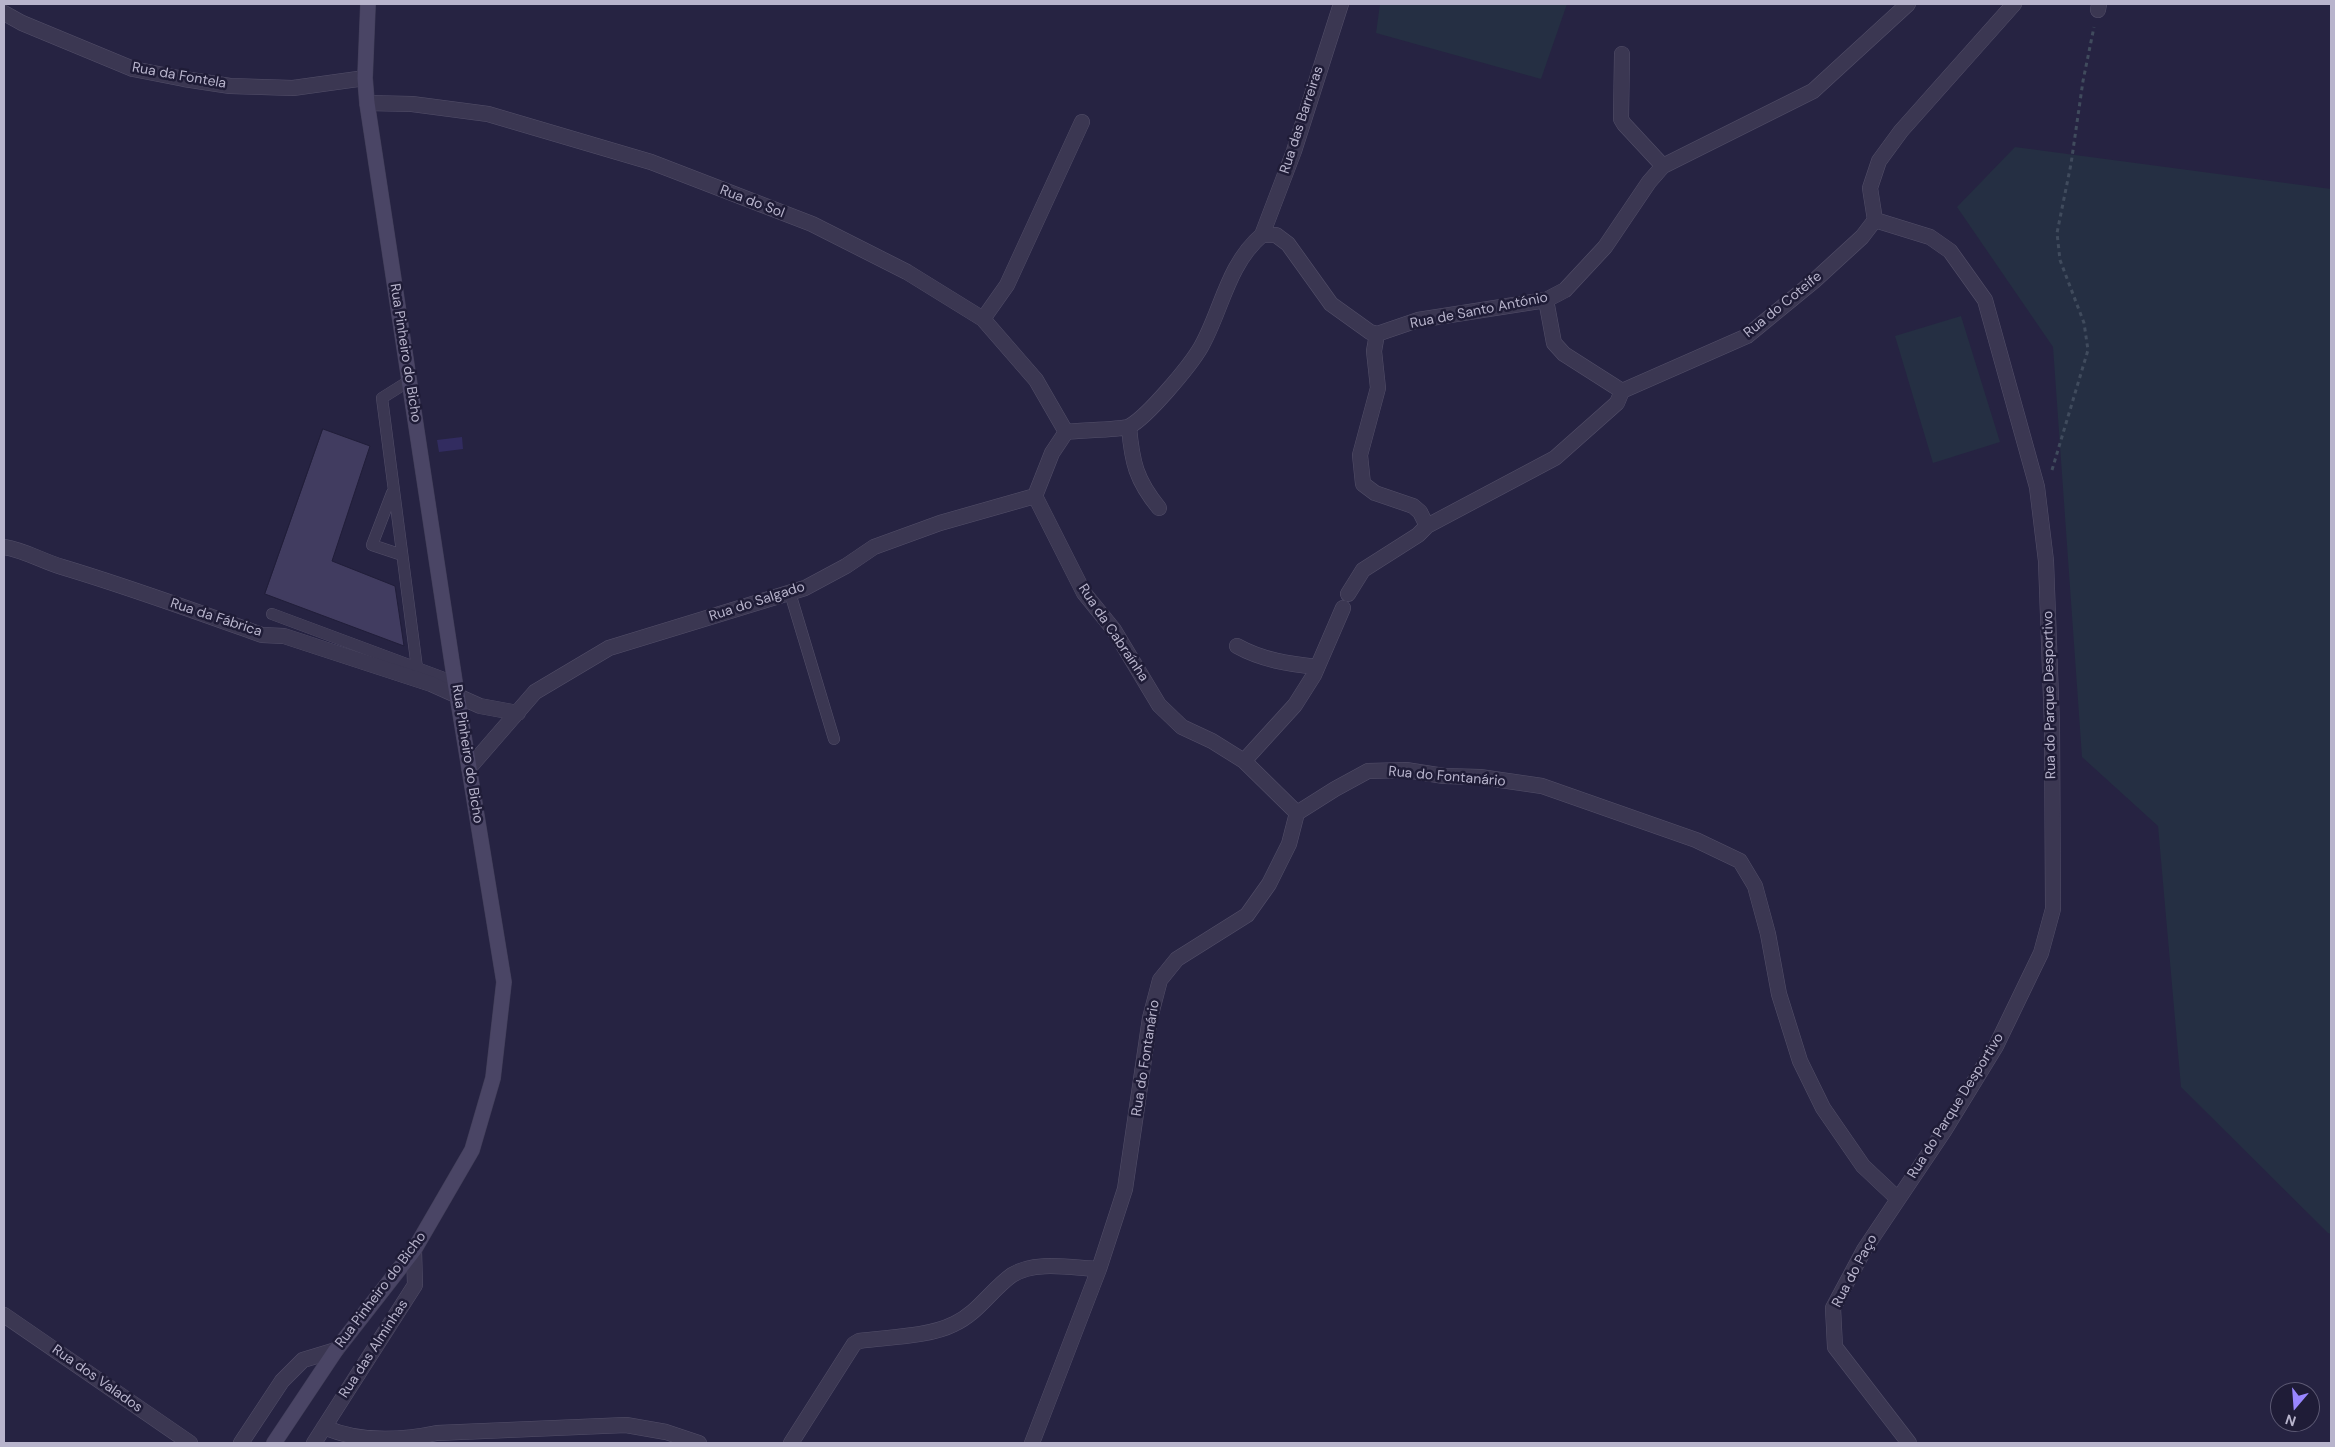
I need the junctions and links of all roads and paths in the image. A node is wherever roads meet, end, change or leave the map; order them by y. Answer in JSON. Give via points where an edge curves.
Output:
{"nodes":[{"id":1,"x":368,"y":4,"type":"edge"},
{"id":2,"x":1341,"y":4,"type":"edge"},
{"id":3,"x":1908,"y":4,"type":"edge"},
{"id":4,"x":2014,"y":4,"type":"edge"},
{"id":5,"x":2099,"y":7,"type":"edge"},
{"id":6,"x":4,"y":13,"type":"edge"},
{"id":7,"x":1622,"y":54,"type":"dead end"},
{"id":8,"x":365,"y":78,"type":"junction"},
{"id":9,"x":367,"y":103,"type":"junction"},
{"id":10,"x":1082,"y":122,"type":"dead end"},
{"id":11,"x":1663,"y":166,"type":"junction"},
{"id":12,"x":1875,"y":220,"type":"junction"},
{"id":13,"x":1262,"y":235,"type":"junction"},
{"id":14,"x":1546,"y":300,"type":"junction"},
{"id":15,"x":983,"y":319,"type":"junction"},
{"id":16,"x":1377,"y":334,"type":"junction"},
{"id":17,"x":409,"y":381,"type":"junction"},
{"id":18,"x":1622,"y":391,"type":"junction"},
{"id":19,"x":1129,"y":427,"type":"junction"},
{"id":20,"x":1066,"y":432,"type":"junction"},
{"id":21,"x":2051,"y":472,"type":"dead end"},
{"id":22,"x":392,"y":491,"type":"junction"},
{"id":23,"x":1034,"y":496,"type":"junction"},
{"id":24,"x":1159,"y":508,"type":"dead end"},
{"id":25,"x":1428,"y":526,"type":"junction"},
{"id":26,"x":4,"y":547,"type":"edge"},
{"id":27,"x":402,"y":555,"type":"junction"},
{"id":28,"x":790,"y":593,"type":"junction"},
{"id":29,"x":272,"y":614,"type":"dead end"},
{"id":30,"x":1237,"y":646,"type":"dead end"},
{"id":31,"x":1318,"y":666,"type":"junction"},
{"id":32,"x":417,"y":668,"type":"junction"},
{"id":33,"x":456,"y":689,"type":"junction"},
{"id":34,"x":518,"y":713,"type":"junction"},
{"id":35,"x":834,"y":739,"type":"dead end"},
{"id":36,"x":1244,"y":761,"type":"junction"},
{"id":37,"x":470,"y":768,"type":"junction"},
{"id":38,"x":1297,"y":813,"type":"junction"},
{"id":39,"x":1898,"y":1200,"type":"junction"},
{"id":40,"x":414,"y":1250,"type":"junction"},
{"id":41,"x":1099,"y":1269,"type":"junction"},
{"id":42,"x":4,"y":1314,"type":"edge"},
{"id":43,"x":336,"y":1350,"type":"junction"},
{"id":44,"x":324,"y":1427,"type":"junction"},
{"id":45,"x":190,"y":1443,"type":"edge"},
{"id":46,"x":241,"y":1443,"type":"edge"},
{"id":47,"x":274,"y":1443,"type":"edge"},
{"id":48,"x":314,"y":1443,"type":"edge"},
{"id":49,"x":699,"y":1443,"type":"edge"},
{"id":50,"x":792,"y":1443,"type":"edge"},
{"id":51,"x":1032,"y":1443,"type":"edge"},
{"id":52,"x":1910,"y":1443,"type":"edge"}],
"edges":[{"from":1,"to":8,"type":"main road","name":"Rua Pinheiro do Bicho"},
{"from":2,"to":13,"type":"street","name":"Rua das Barreiras","via":[[1294,151]]},
{"from":3,"to":11,"type":"street","name":"Rua de Santo António","via":[[1813,91]]},
{"from":4,"to":12,"type":"street","via":[[1900,131],[1879,161],[1870,188]]},
{"from":5,"to":21,"type":"path","via":[[2056,233],[2060,260],[2084,323],[2088,350]]},
{"from":6,"to":8,"type":"street","name":"Rua da Fontela","via":[[133,69],[184,79],[230,86],[292,88]]},
{"from":7,"to":11,"type":"street","via":[[1622,119]]},
{"from":8,"to":9,"type":"main road","name":"Rua Pinheiro do Bicho"},
{"from":9,"to":15,"type":"street","name":"Rua do Sol","via":[[412,104],[488,114],[651,162],[812,224],[907,272]]},
{"from":9,"to":17,"type":"main road","name":"Rua Pinheiro do Bicho"},
{"from":10,"to":15,"type":"street","via":[[1008,285]]},
{"from":11,"to":14,"type":"street","name":"Rua de Santo António","via":[[1591,264],[1565,290]]},
{"from":12,"to":18,"type":"street","name":"Rua do Coteife","via":[[1862,237],[1814,281],[1746,336]]},
{"from":12,"to":39,"type":"street","name":"Rua do Parque Desportivo","via":[[1930,237],[1950,251],[1985,300],[2037,487],[2046,561],[2052,726],[2053,909],[2040,953],[1996,1046]]},
{"from":13,"to":16,"type":"street","via":[[1276,236],[1288,244],[1331,304],[1361,328]]},
{"from":13,"to":19,"type":"street","via":[[1249,246],[1224,290],[1201,348],[1162,397]]},
{"from":14,"to":16,"type":"street","name":"Rua de Santo António","via":[[1418,320]]},
{"from":14,"to":18,"type":"street","via":[[1554,343],[1564,354]]},
{"from":15,"to":20,"type":"street","name":"Rua do Sol","via":[[1036,380]]},
{"from":16,"to":25,"type":"street","via":[[1374,351],[1378,388],[1360,456],[1363,484],[1375,493],[1413,506]]},
{"from":17,"to":22,"type":"lane","via":[[382,398]]},
{"from":17,"to":33,"type":"main road","name":"Rua Pinheiro do Bicho"},
{"from":18,"to":25,"type":"street","via":[[1616,404],[1555,458]]},
{"from":19,"to":20,"type":"street"},
{"from":19,"to":24,"type":"street","via":[[1136,473]]},
{"from":20,"to":23,"type":"street","via":[[1052,453]]},
{"from":22,"to":27,"type":"lane"},
{"from":22,"to":27,"type":"lane","via":[[372,545]]},
{"from":23,"to":28,"type":"street","name":"Rua do Salgado","via":[[940,523],[874,547],[846,566]]},
{"from":23,"to":36,"type":"street","name":"Rua da Cabraínha","via":[[1084,594],[1114,630],[1159,705],[1182,727]]},
{"from":25,"to":31,"type":"street","via":[[1363,570],[1345,601]]},
{"from":26,"to":33,"type":"street","name":"Rua da Fábrica","via":[[262,635],[284,636],[431,684]]},
{"from":27,"to":32,"type":"lane"},
{"from":28,"to":34,"type":"street","name":"Rua do Salgado","via":[[609,648],[535,692]]},
{"from":28,"to":35,"type":"lane"},
{"from":29,"to":32,"type":"lane"},
{"from":30,"to":31,"type":"street","via":[[1268,659]]},
{"from":31,"to":36,"type":"street","via":[[1295,705]]},
{"from":32,"to":33,"type":"lane"},
{"from":33,"to":34,"type":"street","via":[[480,706]]},
{"from":33,"to":37,"type":"main road","name":"Rua Pinheiro do Bicho"},
{"from":34,"to":37,"type":"street","name":"Rua do Salgado"},
{"from":36,"to":38,"type":"street","name":"Rua da Cabraínha"},
{"from":37,"to":40,"type":"main road","name":"Rua Pinheiro do Bicho","via":[[504,982],[493,1078],[472,1150]]},
{"from":38,"to":39,"type":"street","name":"Rua do Fontanário","via":[[1368,771],[1406,770],[1480,777],[1542,786],[1696,840],[1740,861],[1755,886],[1779,994],[1800,1061],[1823,1108],[1863,1166]]},
{"from":38,"to":41,"type":"street","name":"Rua do Fontanário","via":[[1289,844],[1269,884],[1246,915],[1177,959],[1160,980],[1150,1018],[1125,1189]]},
{"from":39,"to":52,"type":"street","name":"Rua do Paço","via":[[1864,1250],[1833,1308],[1835,1347]]},
{"from":40,"to":43,"type":"main road","name":"Rua Pinheiro do Bicho"},
{"from":40,"to":44,"type":"street","name":"Rua das Alminhas","via":[[415,1285]]},
{"from":41,"to":50,"type":"street","via":[[1038,1267],[1024,1270],[1013,1275],[976,1310],[952,1325],[854,1344]]},
{"from":41,"to":51,"type":"street","name":"Rua do Fontanário"},
{"from":42,"to":45,"type":"street","name":"Rua dos Valados"},
{"from":43,"to":46,"type":"street","via":[[303,1360],[282,1381]]},
{"from":43,"to":47,"type":"main road","name":"Rua Pinheiro do Bicho"},
{"from":44,"to":48,"type":"street","name":"Rua das Alminhas"},
{"from":44,"to":49,"type":"street","via":[[350,1436],[392,1439],[437,1433],[626,1425],[666,1432]]}]}
